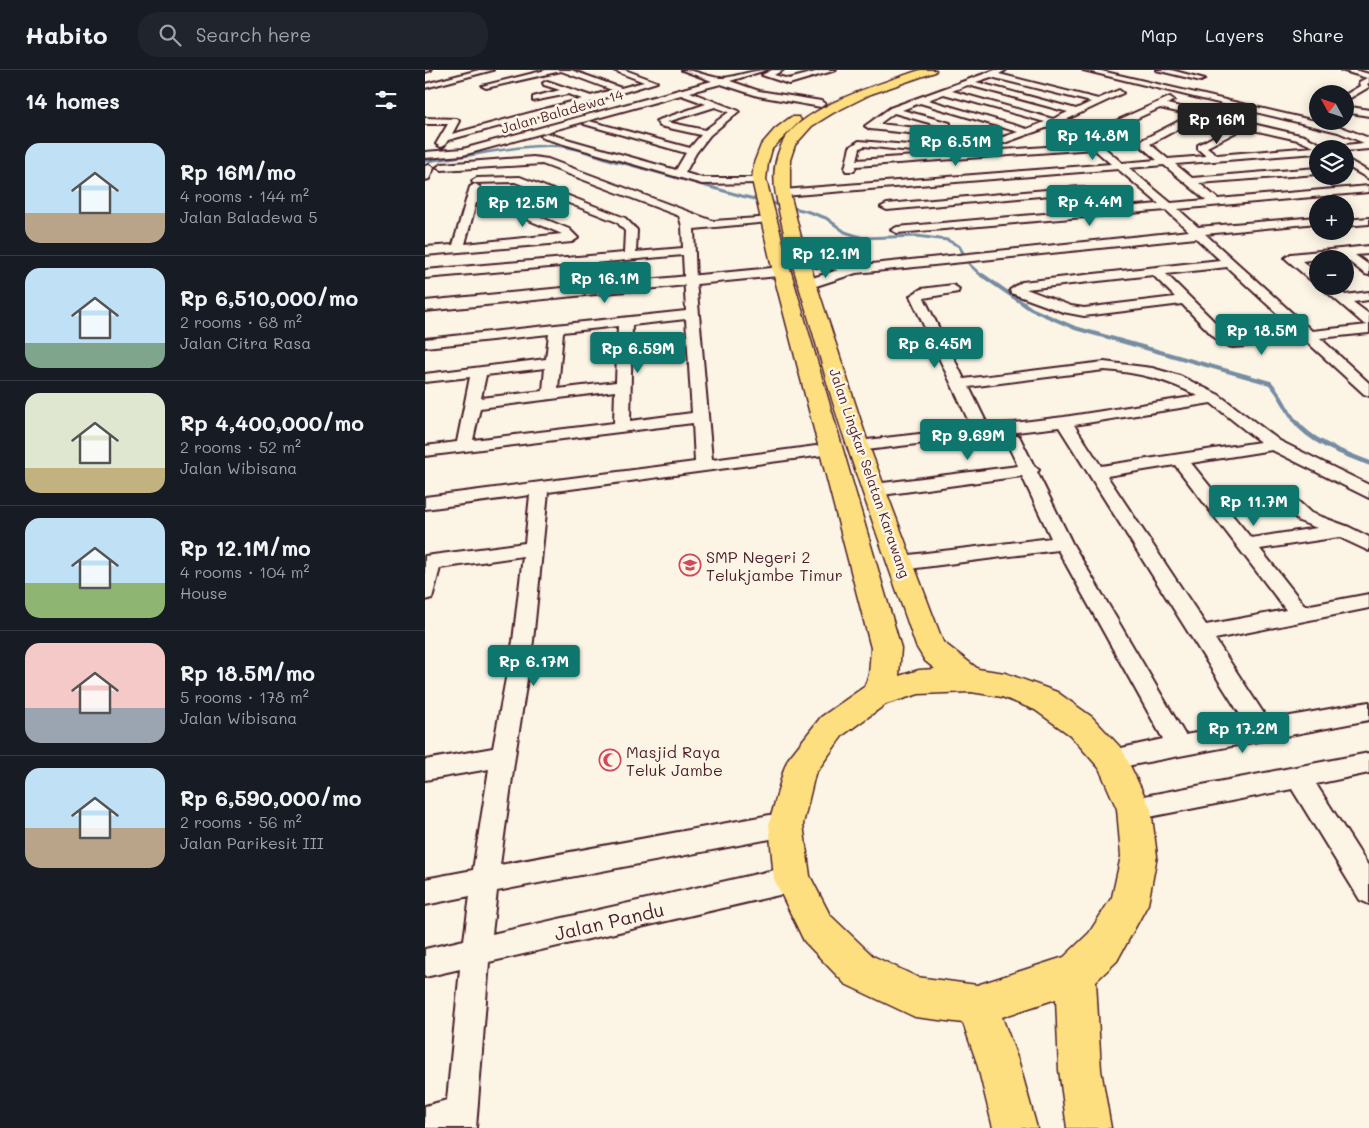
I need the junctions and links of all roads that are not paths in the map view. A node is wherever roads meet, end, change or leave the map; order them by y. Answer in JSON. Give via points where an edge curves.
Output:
{"nodes":[{"id":1,"x":489,"y":70,"type":"edge"},
{"id":2,"x":557,"y":70,"type":"edge"},
{"id":3,"x":564,"y":70,"type":"edge"},
{"id":4,"x":617,"y":70,"type":"edge"},
{"id":5,"x":686,"y":70,"type":"edge"},
{"id":6,"x":779,"y":70,"type":"edge"},
{"id":7,"x":832,"y":70,"type":"edge"},
{"id":8,"x":911,"y":70,"type":"edge"},
{"id":9,"x":931,"y":70,"type":"edge"},
{"id":10,"x":1002,"y":70,"type":"edge"},
{"id":11,"x":1087,"y":70,"type":"edge"},
{"id":12,"x":1161,"y":70,"type":"edge"},
{"id":13,"x":1345,"y":70,"type":"edge"},
{"id":14,"x":755,"y":71,"type":"edge"},
{"id":15,"x":1369,"y":71,"type":"edge"},
{"id":16,"x":1186,"y":72,"type":"edge"},
{"id":17,"x":1357,"y":73,"type":"junction"},
{"id":18,"x":989,"y":74,"type":"junction"},
{"id":19,"x":578,"y":75,"type":"junction"},
{"id":20,"x":1369,"y":76,"type":"edge"},
{"id":21,"x":1201,"y":79,"type":"dead end"},
{"id":22,"x":1369,"y":80,"type":"edge"},
{"id":23,"x":720,"y":81,"type":"junction"},
{"id":24,"x":965,"y":82,"type":"junction"},
{"id":25,"x":547,"y":83,"type":"junction"},
{"id":26,"x":537,"y":85,"type":"dead end"},
{"id":27,"x":425,"y":86,"type":"edge"},
{"id":28,"x":486,"y":86,"type":"dead end"},
{"id":29,"x":1101,"y":88,"type":"dead end"},
{"id":30,"x":568,"y":91,"type":"junction"},
{"id":31,"x":623,"y":91,"type":"junction"},
{"id":32,"x":942,"y":91,"type":"junction"},
{"id":33,"x":1186,"y":93,"type":"junction"},
{"id":34,"x":1354,"y":93,"type":"edge"},
{"id":35,"x":686,"y":94,"type":"junction"},
{"id":36,"x":537,"y":99,"type":"dead end"},
{"id":37,"x":593,"y":100,"type":"junction"},
{"id":38,"x":918,"y":100,"type":"junction"},
{"id":39,"x":1099,"y":102,"type":"junction"},
{"id":40,"x":715,"y":104,"type":"junction"},
{"id":41,"x":821,"y":104,"type":"junction"},
{"id":42,"x":1159,"y":105,"type":"junction"},
{"id":43,"x":619,"y":109,"type":"junction"},
{"id":44,"x":893,"y":110,"type":"junction"},
{"id":45,"x":1354,"y":110,"type":"edge"},
{"id":46,"x":1077,"y":112,"type":"junction"},
{"id":47,"x":1369,"y":113,"type":"edge"},
{"id":48,"x":1200,"y":114,"type":"junction"},
{"id":49,"x":425,"y":121,"type":"edge"},
{"id":50,"x":1054,"y":122,"type":"junction"},
{"id":51,"x":589,"y":124,"type":"junction"},
{"id":52,"x":1242,"y":125,"type":"junction"},
{"id":53,"x":1369,"y":131,"type":"edge"},
{"id":54,"x":1028,"y":132,"type":"junction"},
{"id":55,"x":707,"y":133,"type":"junction"},
{"id":56,"x":1355,"y":133,"type":"junction"},
{"id":57,"x":546,"y":136,"type":"junction"},
{"id":58,"x":1221,"y":136,"type":"junction"},
{"id":59,"x":445,"y":138,"type":"junction"},
{"id":60,"x":1087,"y":138,"type":"junction"},
{"id":61,"x":1369,"y":138,"type":"edge"},
{"id":62,"x":997,"y":140,"type":"junction"},
{"id":63,"x":1309,"y":140,"type":"edge"},
{"id":64,"x":1238,"y":141,"type":"dead end"},
{"id":65,"x":503,"y":142,"type":"junction"},
{"id":66,"x":1369,"y":144,"type":"edge"},
{"id":67,"x":1095,"y":146,"type":"junction"},
{"id":68,"x":1255,"y":146,"type":"dead end"},
{"id":69,"x":1354,"y":146,"type":"edge"},
{"id":70,"x":905,"y":147,"type":"junction"},
{"id":71,"x":1058,"y":149,"type":"junction"},
{"id":72,"x":1309,"y":151,"type":"edge"},
{"id":73,"x":692,"y":152,"type":"junction"},
{"id":74,"x":1280,"y":153,"type":"junction"},
{"id":75,"x":430,"y":155,"type":"edge"},
{"id":76,"x":966,"y":156,"type":"junction"},
{"id":77,"x":1214,"y":158,"type":"junction"},
{"id":78,"x":902,"y":160,"type":"junction"},
{"id":79,"x":1166,"y":162,"type":"junction"},
{"id":80,"x":481,"y":164,"type":"junction"},
{"id":81,"x":1118,"y":166,"type":"junction"},
{"id":82,"x":1062,"y":170,"type":"junction"},
{"id":83,"x":1354,"y":170,"type":"edge"},
{"id":84,"x":426,"y":171,"type":"edge"},
{"id":85,"x":1309,"y":172,"type":"edge"},
{"id":86,"x":679,"y":174,"type":"junction"},
{"id":87,"x":1369,"y":176,"type":"edge"},
{"id":88,"x":977,"y":178,"type":"junction"},
{"id":89,"x":477,"y":180,"type":"junction"},
{"id":90,"x":759,"y":180,"type":"junction"},
{"id":91,"x":1189,"y":181,"type":"junction"},
{"id":92,"x":1369,"y":189,"type":"edge"},
{"id":93,"x":1085,"y":196,"type":"junction"},
{"id":94,"x":471,"y":200,"type":"junction"},
{"id":95,"x":1215,"y":202,"type":"junction"},
{"id":96,"x":776,"y":205,"type":"junction"},
{"id":97,"x":1168,"y":206,"type":"junction"},
{"id":98,"x":887,"y":207,"type":"dead end"},
{"id":99,"x":1001,"y":209,"type":"junction"},
{"id":100,"x":1100,"y":213,"type":"junction"},
{"id":101,"x":684,"y":214,"type":"junction"},
{"id":102,"x":1369,"y":215,"type":"edge"},
{"id":103,"x":1354,"y":218,"type":"edge"},
{"id":104,"x":1354,"y":220,"type":"edge"},
{"id":105,"x":1369,"y":220,"type":"edge"},
{"id":106,"x":1309,"y":221,"type":"edge"},
{"id":107,"x":711,"y":224,"type":"junction"},
{"id":108,"x":688,"y":226,"type":"junction"},
{"id":109,"x":1309,"y":226,"type":"edge"},
{"id":110,"x":897,"y":230,"type":"dead end"},
{"id":111,"x":1205,"y":233,"type":"junction"},
{"id":112,"x":458,"y":248,"type":"junction"},
{"id":113,"x":569,"y":250,"type":"junction"},
{"id":114,"x":1369,"y":250,"type":"edge"},
{"id":115,"x":425,"y":251,"type":"edge"},
{"id":116,"x":690,"y":251,"type":"junction"},
{"id":117,"x":1354,"y":252,"type":"edge"},
{"id":118,"x":630,"y":256,"type":"junction"},
{"id":119,"x":1309,"y":256,"type":"edge"},
{"id":120,"x":1354,"y":259,"type":"edge"},
{"id":121,"x":1230,"y":263,"type":"junction"},
{"id":122,"x":791,"y":266,"type":"junction"},
{"id":123,"x":855,"y":269,"type":"junction"},
{"id":124,"x":1368,"y":269,"type":"edge"},
{"id":125,"x":1156,"y":271,"type":"junction"},
{"id":126,"x":1309,"y":273,"type":"edge"},
{"id":127,"x":425,"y":274,"type":"edge"},
{"id":128,"x":689,"y":281,"type":"junction"},
{"id":129,"x":807,"y":284,"type":"junction"},
{"id":130,"x":953,"y":289,"type":"dead end"},
{"id":131,"x":1337,"y":295,"type":"edge"},
{"id":132,"x":1369,"y":296,"type":"edge"},
{"id":133,"x":1342,"y":299,"type":"junction"},
{"id":134,"x":1183,"y":300,"type":"junction"},
{"id":135,"x":425,"y":306,"type":"edge"},
{"id":136,"x":692,"y":314,"type":"junction"},
{"id":137,"x":625,"y":321,"type":"junction"},
{"id":138,"x":1369,"y":321,"type":"edge"},
{"id":139,"x":556,"y":328,"type":"junction"},
{"id":140,"x":1369,"y":329,"type":"edge"},
{"id":141,"x":1307,"y":336,"type":"junction"},
{"id":142,"x":425,"y":343,"type":"edge"},
{"id":143,"x":553,"y":363,"type":"junction"},
{"id":144,"x":479,"y":372,"type":"junction"},
{"id":145,"x":1369,"y":373,"type":"edge"},
{"id":146,"x":1351,"y":375,"type":"junction"},
{"id":147,"x":425,"y":378,"type":"edge"},
{"id":148,"x":958,"y":384,"type":"junction"},
{"id":149,"x":623,"y":386,"type":"junction"},
{"id":150,"x":1369,"y":391,"type":"edge"},
{"id":151,"x":550,"y":394,"type":"junction"},
{"id":152,"x":1214,"y":398,"type":"junction"},
{"id":153,"x":473,"y":404,"type":"junction"},
{"id":154,"x":700,"y":417,"type":"junction"},
{"id":155,"x":1063,"y":422,"type":"junction"},
{"id":156,"x":622,"y":426,"type":"junction"},
{"id":157,"x":982,"y":431,"type":"junction"},
{"id":158,"x":1013,"y":439,"type":"dead end"},
{"id":159,"x":1274,"y":445,"type":"junction"},
{"id":160,"x":464,"y":446,"type":"junction"},
{"id":161,"x":858,"y":446,"type":"junction"},
{"id":162,"x":831,"y":449,"type":"junction"},
{"id":163,"x":425,"y":451,"type":"edge"},
{"id":164,"x":1180,"y":460,"type":"junction"},
{"id":165,"x":704,"y":466,"type":"junction"},
{"id":166,"x":1030,"y":470,"type":"junction"},
{"id":167,"x":1096,"y":472,"type":"junction"},
{"id":168,"x":540,"y":488,"type":"junction"},
{"id":169,"x":875,"y":490,"type":"junction"},
{"id":170,"x":1369,"y":492,"type":"edge"},
{"id":171,"x":1211,"y":501,"type":"junction"},
{"id":172,"x":425,"y":503,"type":"edge"},
{"id":173,"x":1342,"y":531,"type":"junction"},
{"id":174,"x":1063,"y":543,"type":"junction"},
{"id":175,"x":1247,"y":545,"type":"junction"},
{"id":176,"x":1369,"y":545,"type":"edge"},
{"id":177,"x":532,"y":548,"type":"junction"},
{"id":178,"x":429,"y":563,"type":"edge"},
{"id":179,"x":901,"y":563,"type":"junction"},
{"id":180,"x":425,"y":593,"type":"edge"},
{"id":181,"x":1369,"y":601,"type":"edge"},
{"id":182,"x":1301,"y":615,"type":"junction"},
{"id":183,"x":1202,"y":634,"type":"junction"},
{"id":184,"x":971,"y":680,"type":"junction"},
{"id":185,"x":876,"y":695,"type":"junction"},
{"id":186,"x":1369,"y":711,"type":"edge"},
{"id":187,"x":1263,"y":731,"type":"junction"},
{"id":188,"x":1179,"y":746,"type":"junction"},
{"id":189,"x":503,"y":756,"type":"junction"},
{"id":190,"x":1111,"y":759,"type":"junction"},
{"id":191,"x":1369,"y":763,"type":"edge"},
{"id":192,"x":425,"y":770,"type":"edge"},
{"id":193,"x":1298,"y":777,"type":"junction"},
{"id":194,"x":1134,"y":809,"type":"junction"},
{"id":195,"x":786,"y":824,"type":"junction"},
{"id":196,"x":792,"y":879,"type":"junction"},
{"id":197,"x":485,"y":880,"type":"junction"},
{"id":198,"x":1369,"y":891,"type":"edge"},
{"id":199,"x":425,"y":892,"type":"edge"},
{"id":200,"x":477,"y":952,"type":"junction"},
{"id":201,"x":425,"y":963,"type":"edge"},
{"id":202,"x":1075,"y":973,"type":"junction"},
{"id":203,"x":977,"y":1005,"type":"junction"},
{"id":204,"x":461,"y":1120,"type":"edge"},
{"id":205,"x":425,"y":1122,"type":"edge"},
{"id":206,"x":1015,"y":1128,"type":"edge"},
{"id":207,"x":1089,"y":1128,"type":"edge"}],
"edges":[{"from":1,"to":27,"type":"street"},
{"from":2,"to":28,"type":"street"},
{"from":3,"to":19,"type":"street"},
{"from":4,"to":31,"type":"street","via":[[653,82]]},
{"from":5,"to":23,"type":"street"},
{"from":6,"to":7,"type":"street","via":[[766,75],[789,82]]},
{"from":8,"to":41,"type":"main road","name":"Jalan Lingkar Selatan Karawang"},
{"from":9,"to":96,"type":"main road","name":"Jalan Lingkar Selatan Karawang","via":[[862,94],[829,110],[793,136],[783,160]]},
{"from":10,"to":18,"type":"street"},
{"from":11,"to":33,"type":"street"},
{"from":12,"to":16,"type":"street"},
{"from":13,"to":17,"type":"street"},
{"from":14,"to":23,"type":"street","name":"Jalan Baladewa 14"},
{"from":15,"to":17,"type":"street"},
{"from":16,"to":21,"type":"street"},
{"from":17,"to":20,"type":"street"},
{"from":18,"to":24,"type":"street"},
{"from":18,"to":39,"type":"street"},
{"from":19,"to":25,"type":"street"},
{"from":19,"to":31,"type":"street"},
{"from":22,"to":34,"type":"street","via":[[1362,84],[1365,87]]},
{"from":23,"to":35,"type":"street","name":"Jalan Baladewa 14"},
{"from":23,"to":41,"type":"street","via":[[758,93]]},
{"from":24,"to":32,"type":"street"},
{"from":24,"to":46,"type":"street"},
{"from":25,"to":26,"type":"street"},
{"from":25,"to":30,"type":"street"},
{"from":29,"to":39,"type":"street","via":[[1119,93]]},
{"from":30,"to":36,"type":"street"},
{"from":30,"to":37,"type":"street"},
{"from":31,"to":37,"type":"street"},
{"from":32,"to":38,"type":"street"},
{"from":32,"to":50,"type":"street"},
{"from":33,"to":42,"type":"street"},
{"from":33,"to":56,"type":"street"},
{"from":35,"to":40,"type":"street"},
{"from":35,"to":43,"type":"street","name":"Jalan Baladewa 14"},
{"from":35,"to":51,"type":"street"},
{"from":37,"to":43,"type":"street"},
{"from":37,"to":59,"type":"street"},
{"from":38,"to":44,"type":"street"},
{"from":38,"to":54,"type":"street"},
{"from":39,"to":46,"type":"street"},
{"from":40,"to":55,"type":"street","via":[[735,112]]},
{"from":40,"to":55,"type":"street","via":[[661,121]]},
{"from":41,"to":90,"type":"main road","name":"Jalan Lingkar Selatan Karawang","via":[[800,116],[772,140],[763,154]]},
{"from":42,"to":48,"type":"street"},
{"from":42,"to":60,"type":"street"},
{"from":43,"to":65,"type":"street","name":"Jalan Baladewa 14"},
{"from":44,"to":62,"type":"street"},
{"from":44,"to":62,"type":"street","via":[[870,126]]},
{"from":45,"to":47,"type":"street"},
{"from":46,"to":50,"type":"street"},
{"from":48,"to":52,"type":"street"},
{"from":48,"to":79,"type":"street","via":[[1145,142]]},
{"from":49,"to":59,"type":"street","via":[[454,121]]},
{"from":50,"to":54,"type":"street"},
{"from":51,"to":57,"type":"street"},
{"from":51,"to":73,"type":"street"},
{"from":52,"to":58,"type":"street"},
{"from":52,"to":63,"type":"street"},
{"from":53,"to":56,"type":"street"},
{"from":54,"to":62,"type":"street"},
{"from":55,"to":73,"type":"street"},
{"from":56,"to":61,"type":"street"},
{"from":56,"to":66,"type":"street"},
{"from":57,"to":65,"type":"street"},
{"from":57,"to":86,"type":"street"},
{"from":58,"to":64,"type":"street"},
{"from":58,"to":77,"type":"street","via":[[1201,147]]},
{"from":59,"to":75,"type":"street"},
{"from":60,"to":67,"type":"street"},
{"from":60,"to":71,"type":"street"},
{"from":65,"to":75,"type":"street","name":"Jalan Baladewa 14","via":[[456,154]]},
{"from":66,"to":69,"type":"street"},
{"from":67,"to":71,"type":"street"},
{"from":67,"to":81,"type":"street"},
{"from":68,"to":74,"type":"street"},
{"from":70,"to":76,"type":"street"},
{"from":70,"to":78,"type":"street"},
{"from":70,"to":78,"type":"street","via":[[862,143],[855,147],[851,166]]},
{"from":71,"to":76,"type":"street"},
{"from":72,"to":74,"type":"street"},
{"from":73,"to":86,"type":"street"},
{"from":74,"to":77,"type":"street"},
{"from":76,"to":78,"type":"street"},
{"from":76,"to":88,"type":"street"},
{"from":77,"to":79,"type":"street"},
{"from":79,"to":81,"type":"street"},
{"from":79,"to":91,"type":"street"},
{"from":80,"to":84,"type":"street"},
{"from":80,"to":89,"type":"street"},
{"from":80,"to":101,"type":"street","via":[[544,161]]},
{"from":81,"to":82,"type":"street"},
{"from":81,"to":97,"type":"street"},
{"from":82,"to":88,"type":"street"},
{"from":82,"to":93,"type":"street"},
{"from":83,"to":87,"type":"street"},
{"from":85,"to":91,"type":"street"},
{"from":86,"to":90,"type":"street","via":[[707,182]]},
{"from":88,"to":96,"type":"street"},
{"from":88,"to":99,"type":"street"},
{"from":89,"to":94,"type":"street"},
{"from":89,"to":118,"type":"street","via":[[516,179],[621,220],[631,230]]},
{"from":90,"to":96,"type":"main road","name":"Jalan Lingkar Selatan Karawang"},
{"from":91,"to":95,"type":"street"},
{"from":92,"to":95,"type":"street"},
{"from":93,"to":99,"type":"street"},
{"from":93,"to":100,"type":"street"},
{"from":94,"to":112,"type":"street"},
{"from":94,"to":113,"type":"street","via":[[490,200],[565,232]]},
{"from":95,"to":97,"type":"street"},
{"from":96,"to":107,"type":"street"},
{"from":96,"to":122,"type":"main road","name":"Jalan Lingkar Selatan Karawang"},
{"from":97,"to":100,"type":"street"},
{"from":97,"to":111,"type":"street"},
{"from":98,"to":99,"type":"street"},
{"from":99,"to":100,"type":"street"},
{"from":99,"to":110,"type":"street"},
{"from":101,"to":107,"type":"street"},
{"from":101,"to":108,"type":"street"},
{"from":102,"to":103,"type":"street"},
{"from":104,"to":105,"type":"street"},
{"from":106,"to":111,"type":"street"},
{"from":107,"to":108,"type":"street"},
{"from":108,"to":116,"type":"street"},
{"from":109,"to":111,"type":"street"},
{"from":111,"to":121,"type":"street"},
{"from":111,"to":123,"type":"street"},
{"from":112,"to":113,"type":"street"},
{"from":112,"to":115,"type":"street"},
{"from":113,"to":118,"type":"street"},
{"from":113,"to":127,"type":"street"},
{"from":114,"to":117,"type":"street"},
{"from":116,"to":118,"type":"street"},
{"from":116,"to":128,"type":"street"},
{"from":119,"to":126,"type":"street","via":[[1291,258]]},
{"from":120,"to":124,"type":"street"},
{"from":121,"to":125,"type":"street"},
{"from":121,"to":141,"type":"street"},
{"from":122,"to":123,"type":"street"},
{"from":122,"to":128,"type":"street"},
{"from":122,"to":129,"type":"main road","name":"Jalan Lingkar Selatan Karawang"},
{"from":122,"to":162,"type":"main road","name":"Jalan Lingkar Selatan Karawang"},
{"from":123,"to":129,"type":"street"},
{"from":125,"to":134,"type":"street"},
{"from":125,"to":134,"type":"street","via":[[1022,286],[1016,290],[1084,312]]},
{"from":128,"to":135,"type":"street"},
{"from":128,"to":136,"type":"street"},
{"from":129,"to":161,"type":"main road","name":"Jalan Lingkar Selatan Karawang"},
{"from":130,"to":148,"type":"street","via":[[917,296]]},
{"from":131,"to":133,"type":"street"},
{"from":132,"to":133,"type":"street"},
{"from":133,"to":138,"type":"street"},
{"from":134,"to":141,"type":"street","via":[[1224,339],[1233,343]]},
{"from":136,"to":137,"type":"street"},
{"from":136,"to":154,"type":"street"},
{"from":137,"to":139,"type":"street"},
{"from":137,"to":149,"type":"street"},
{"from":139,"to":142,"type":"street"},
{"from":139,"to":143,"type":"street"},
{"from":140,"to":141,"type":"street"},
{"from":141,"to":146,"type":"street"},
{"from":143,"to":144,"type":"street"},
{"from":143,"to":151,"type":"street"},
{"from":144,"to":147,"type":"street"},
{"from":144,"to":153,"type":"street"},
{"from":145,"to":146,"type":"street"},
{"from":146,"to":150,"type":"street"},
{"from":148,"to":152,"type":"street","via":[[1104,366],[1127,367],[1179,382]]},
{"from":148,"to":157,"type":"street"},
{"from":149,"to":151,"type":"street"},
{"from":149,"to":156,"type":"street"},
{"from":151,"to":153,"type":"street"},
{"from":152,"to":155,"type":"street"},
{"from":152,"to":159,"type":"street"},
{"from":153,"to":160,"type":"street"},
{"from":154,"to":156,"type":"street"},
{"from":154,"to":165,"type":"street"},
{"from":155,"to":157,"type":"street"},
{"from":155,"to":167,"type":"street"},
{"from":156,"to":160,"type":"street"},
{"from":157,"to":161,"type":"street"},
{"from":158,"to":166,"type":"street"},
{"from":159,"to":164,"type":"street"},
{"from":159,"to":170,"type":"street"},
{"from":160,"to":163,"type":"street"},
{"from":161,"to":169,"type":"main road","name":"Jalan Lingkar Selatan Karawang"},
{"from":162,"to":165,"type":"street"},
{"from":162,"to":185,"type":"main road","name":"Jalan Lingkar Selatan Karawang","via":[[886,648],[884,675]]},
{"from":164,"to":167,"type":"street"},
{"from":164,"to":171,"type":"street"},
{"from":165,"to":168,"type":"street"},
{"from":166,"to":169,"type":"street"},
{"from":166,"to":174,"type":"street"},
{"from":167,"to":183,"type":"street"},
{"from":168,"to":172,"type":"street"},
{"from":168,"to":177,"type":"street"},
{"from":169,"to":179,"type":"main road","name":"Jalan Lingkar Selatan Karawang"},
{"from":171,"to":173,"type":"street","via":[[1255,495],[1283,497],[1305,517]]},
{"from":171,"to":175,"type":"street"},
{"from":173,"to":175,"type":"street"},
{"from":173,"to":176,"type":"street"},
{"from":174,"to":179,"type":"street"},
{"from":174,"to":188,"type":"street"},
{"from":175,"to":182,"type":"street"},
{"from":177,"to":178,"type":"street"},
{"from":177,"to":189,"type":"street","via":[[523,641]]},
{"from":178,"to":180,"type":"street"},
{"from":179,"to":184,"type":"main road","name":"Jalan Lingkar Selatan Karawang","via":[[930,646]]},
{"from":181,"to":182,"type":"street"},
{"from":182,"to":183,"type":"street"},
{"from":183,"to":187,"type":"street"},
{"from":184,"to":185,"type":"main road","via":[[919,682]]},
{"from":184,"to":190,"type":"main road","via":[[1005,685],[1045,701],[1081,726]]},
{"from":185,"to":195,"type":"main road","via":[[832,726],[800,769]]},
{"from":186,"to":187,"type":"street"},
{"from":187,"to":188,"type":"street"},
{"from":188,"to":190,"type":"street"},
{"from":189,"to":192,"type":"street"},
{"from":189,"to":197,"type":"street"},
{"from":190,"to":194,"type":"main road"},
{"from":191,"to":193,"type":"street"},
{"from":193,"to":194,"type":"street"},
{"from":193,"to":198,"type":"street"},
{"from":194,"to":202,"type":"main road","via":[[1139,856],[1129,904],[1103,947]]},
{"from":195,"to":196,"type":"main road"},
{"from":195,"to":197,"type":"street"},
{"from":196,"to":200,"type":"street","name":"Jalan Pandu"},
{"from":196,"to":203,"type":"main road","via":[[817,928],[859,970],[915,997]]},
{"from":197,"to":199,"type":"street"},
{"from":197,"to":200,"type":"street"},
{"from":200,"to":201,"type":"street","name":"Jalan Pandu"},
{"from":200,"to":204,"type":"street"},
{"from":202,"to":203,"type":"main road"},
{"from":202,"to":207,"type":"main road","via":[[1076,1035]]},
{"from":203,"to":206,"type":"main road","via":[[998,1063]]},
{"from":204,"to":205,"type":"street"}]}
